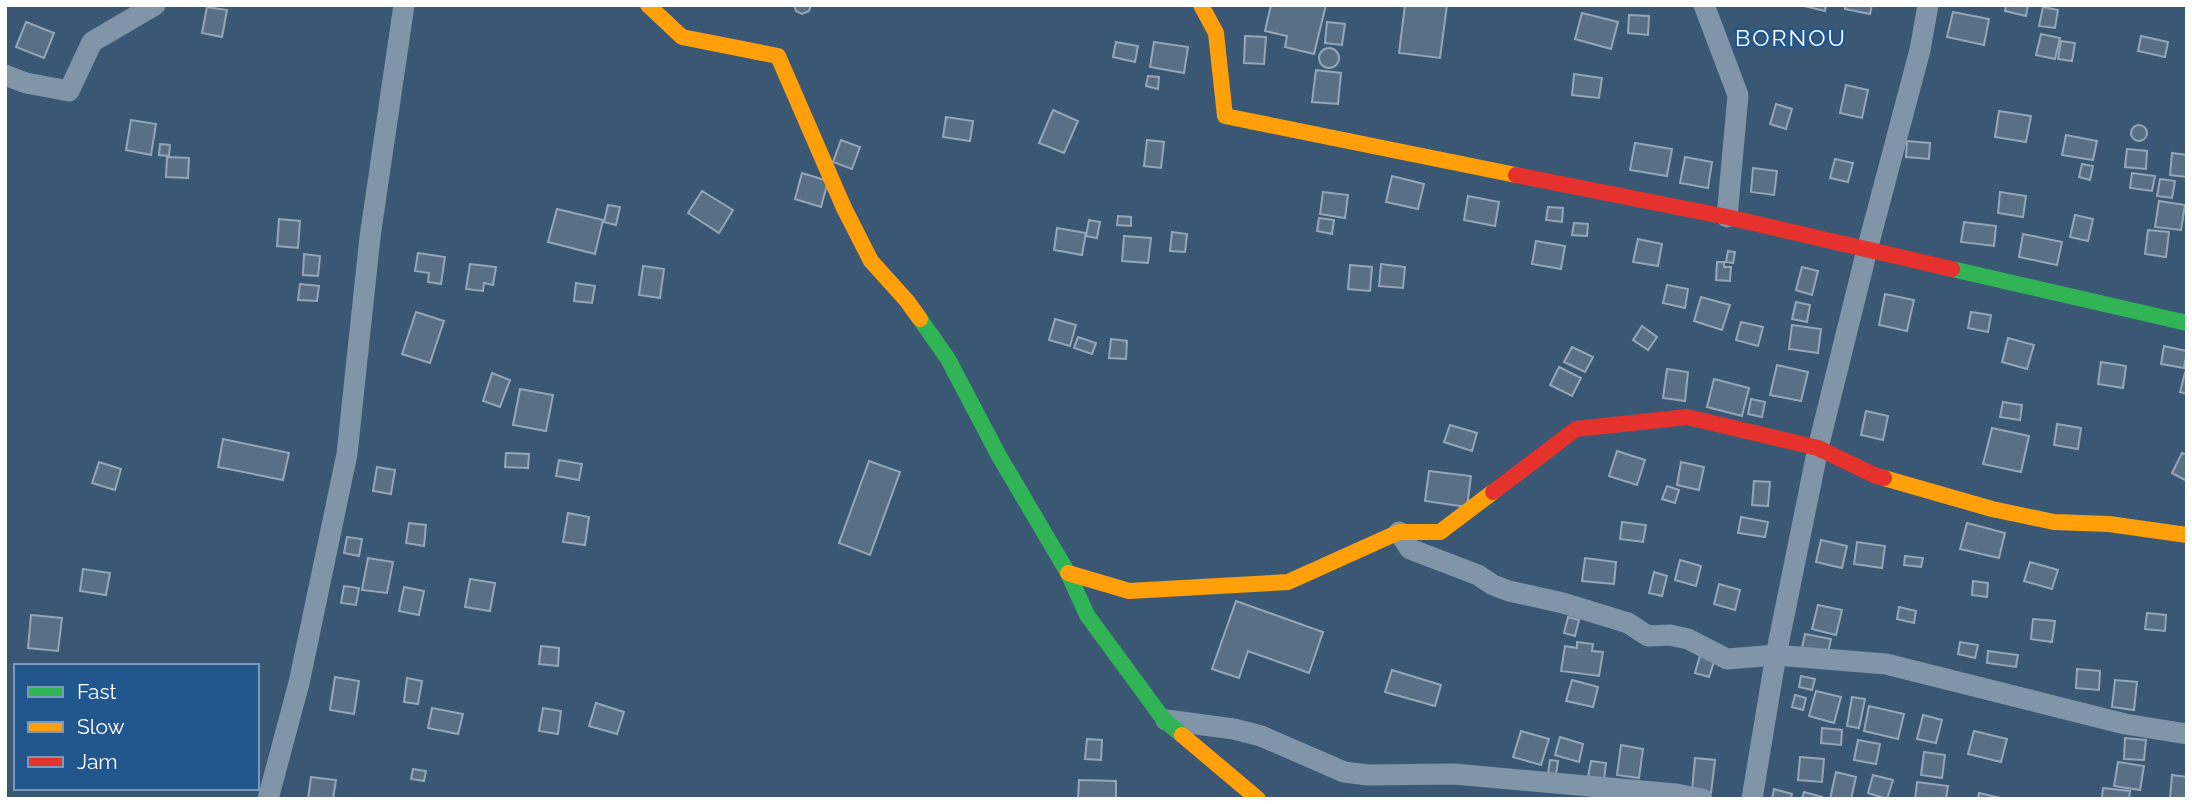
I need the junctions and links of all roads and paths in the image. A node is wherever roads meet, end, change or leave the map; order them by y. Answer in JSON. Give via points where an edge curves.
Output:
{"nodes":[{"id":1,"x":155,"y":5,"type":"edge"},
{"id":2,"x":404,"y":5,"type":"edge"},
{"id":3,"x":648,"y":5,"type":"edge"},
{"id":4,"x":1201,"y":5,"type":"edge"},
{"id":5,"x":1704,"y":5,"type":"edge"},
{"id":6,"x":1928,"y":5,"type":"edge"},
{"id":7,"x":5,"y":75,"type":"edge"},
{"id":8,"x":1727,"y":217,"type":"junction"},
{"id":9,"x":1867,"y":250,"type":"junction"},
{"id":10,"x":2187,"y":323,"type":"edge"},
{"id":11,"x":1818,"y":448,"type":"junction"},
{"id":12,"x":1399,"y":532,"type":"junction"},
{"id":13,"x":2187,"y":536,"type":"edge"},
{"id":14,"x":1068,"y":573,"type":"junction"},
{"id":15,"x":1776,"y":654,"type":"junction"},
{"id":16,"x":1164,"y":720,"type":"junction"},
{"id":17,"x":2187,"y":734,"type":"edge"},
{"id":18,"x":1257,"y":798,"type":"edge"},
{"id":19,"x":268,"y":799,"type":"edge"},
{"id":20,"x":1702,"y":799,"type":"edge"},
{"id":21,"x":1752,"y":799,"type":"edge"}],
"edges":[{"from":1,"to":7,"type":"street","via":[[92,42],[69,91]]},
{"from":2,"to":19,"type":"street","via":[[370,237],[347,454],[299,683]]},
{"from":3,"to":14,"type":"street","via":[[682,37],[778,56],[871,261],[907,301],[948,359]]},
{"from":4,"to":8,"type":"street","via":[[1216,33],[1225,116]]},
{"from":5,"to":8,"type":"street","via":[[1738,95]]},
{"from":6,"to":9,"type":"street"},
{"from":8,"to":9,"type":"street"},
{"from":9,"to":10,"type":"street"},
{"from":9,"to":11,"type":"street"},
{"from":11,"to":12,"type":"street","via":[[1687,417],[1576,429],[1440,532]]},
{"from":11,"to":13,"type":"street","via":[[1874,475],[1992,509],[2054,522],[2109,524]]},
{"from":11,"to":15,"type":"street"},
{"from":12,"to":14,"type":"street","via":[[1288,582],[1129,591]]},
{"from":12,"to":15,"type":"street","via":[[1410,549],[1493,585],[1628,624],[1648,636],[1688,639],[1727,659]]},
{"from":14,"to":16,"type":"street","via":[[1087,615]]},
{"from":15,"to":17,"type":"street","via":[[1885,664],[2125,724]]},
{"from":15,"to":21,"type":"street"},
{"from":16,"to":18,"type":"street"},
{"from":16,"to":20,"type":"street","via":[[1261,736],[1356,774],[1454,774]]}]}
